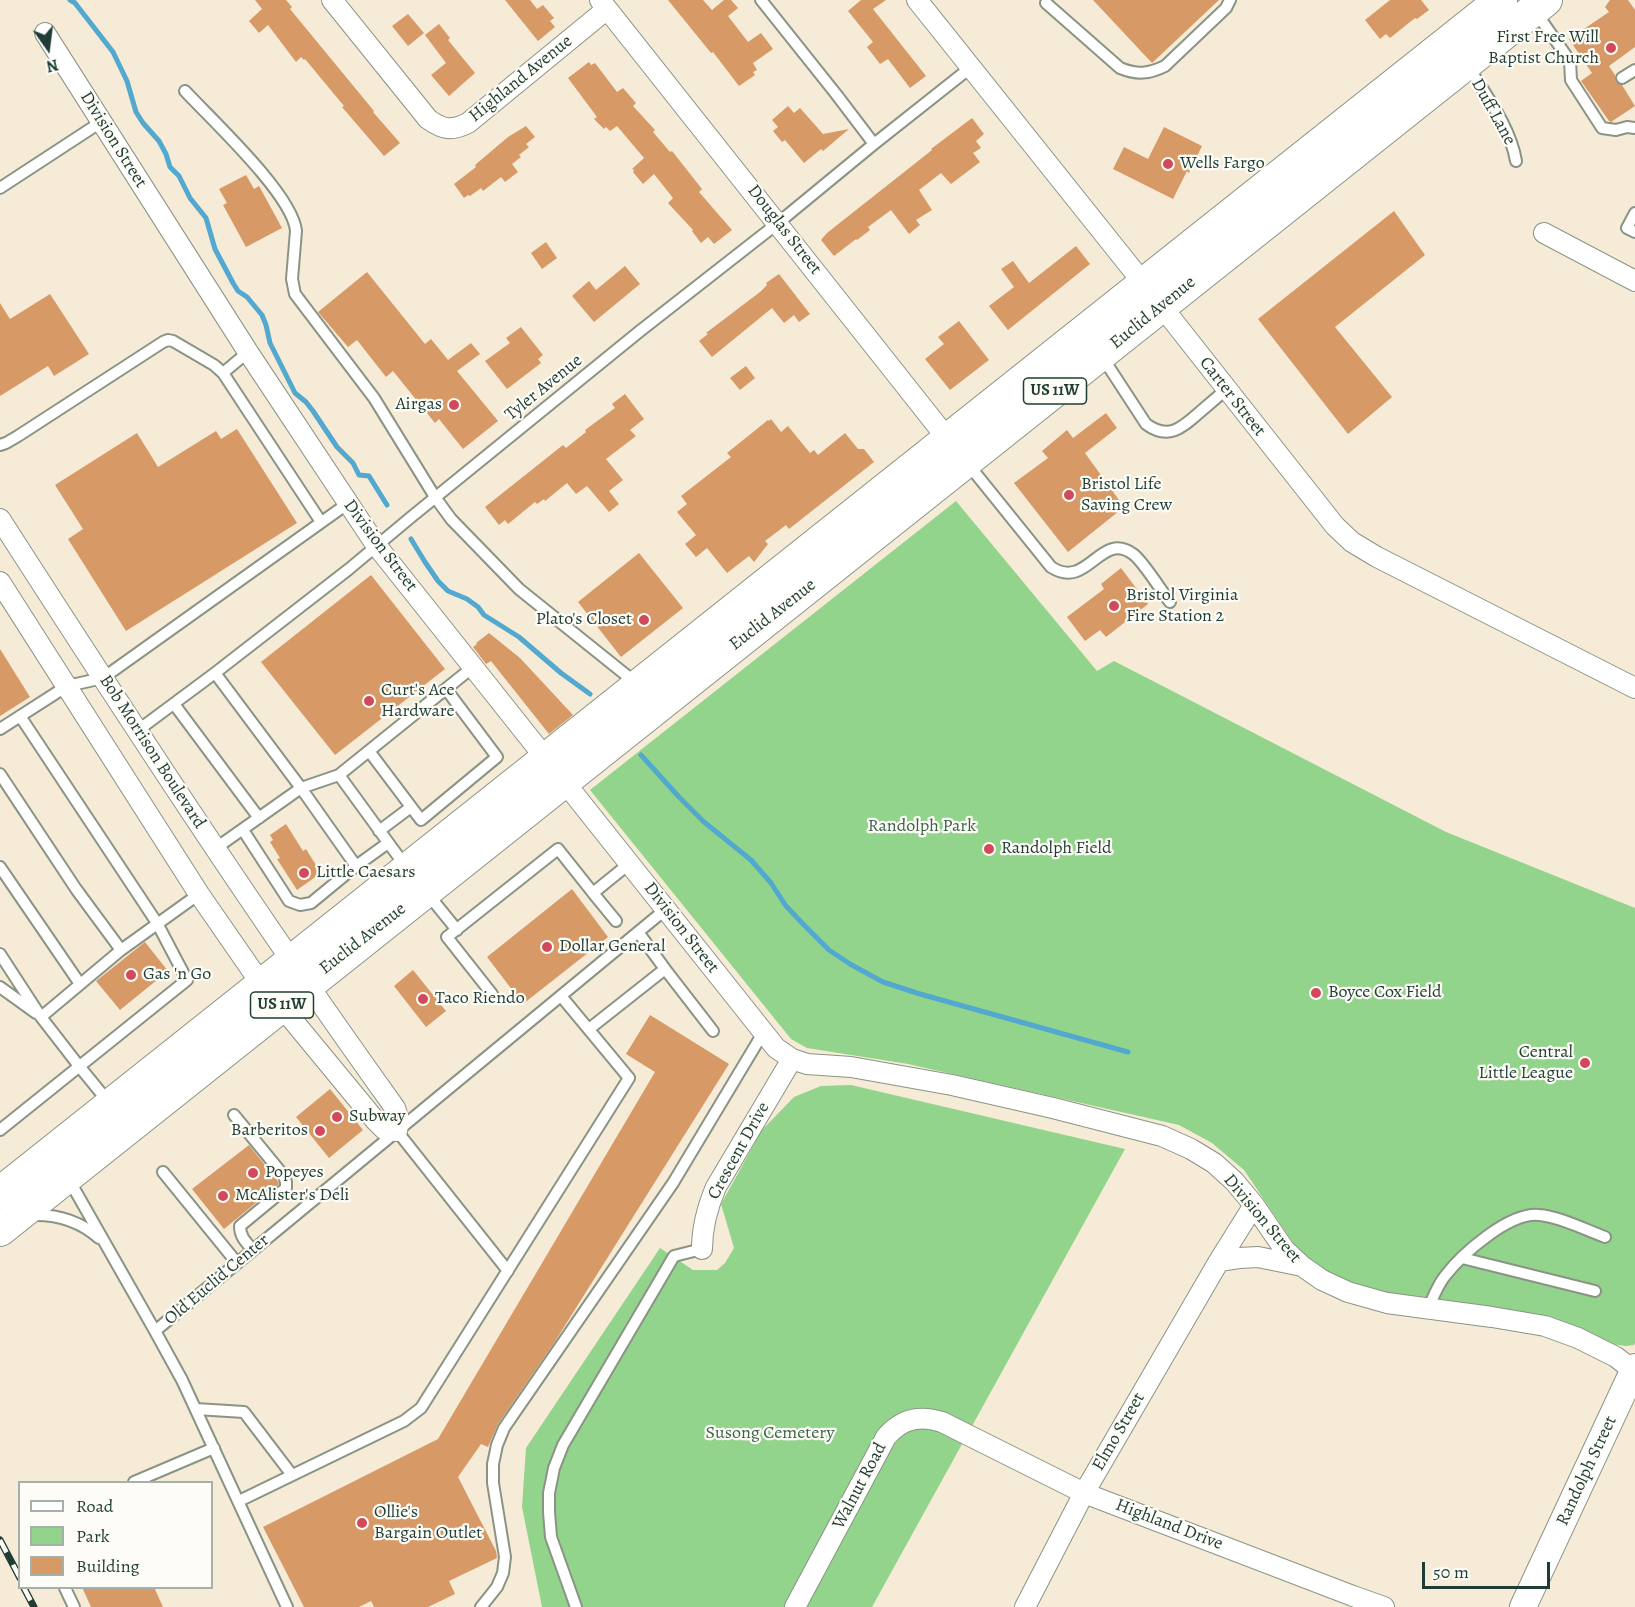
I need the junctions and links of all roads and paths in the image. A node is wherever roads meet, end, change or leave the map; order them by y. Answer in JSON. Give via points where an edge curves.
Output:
{"nodes":[{"id":1,"x":332,"y":0,"type":"edge"},
{"id":2,"x":761,"y":0,"type":"edge"},
{"id":3,"x":917,"y":0,"type":"edge"},
{"id":4,"x":1230,"y":0,"type":"edge"},
{"id":5,"x":1501,"y":0,"type":"edge"},
{"id":6,"x":1046,"y":3,"type":"dead end"},
{"id":7,"x":603,"y":4,"type":"edge"},
{"id":8,"x":1540,"y":5,"type":"edge"},
{"id":9,"x":45,"y":33,"type":"dead end"},
{"id":10,"x":1466,"y":63,"type":"junction"},
{"id":11,"x":970,"y":68,"type":"junction"},
{"id":12,"x":1635,"y":70,"type":"edge"},
{"id":13,"x":1622,"y":78,"type":"dead end"},
{"id":14,"x":185,"y":91,"type":"dead end"},
{"id":15,"x":101,"y":122,"type":"junction"},
{"id":16,"x":1635,"y":128,"type":"edge"},
{"id":17,"x":874,"y":144,"type":"junction"},
{"id":18,"x":1516,"y":161,"type":"dead end"},
{"id":19,"x":0,"y":188,"type":"edge"},
{"id":20,"x":1635,"y":213,"type":"edge"},
{"id":21,"x":778,"y":223,"type":"junction"},
{"id":22,"x":1635,"y":232,"type":"edge"},
{"id":23,"x":1544,"y":233,"type":"dead end"},
{"id":24,"x":1633,"y":276,"type":"edge"},
{"id":25,"x":1153,"y":295,"type":"junction"},
{"id":26,"x":248,"y":352,"type":"junction"},
{"id":27,"x":1101,"y":355,"type":"junction"},
{"id":28,"x":223,"y":373,"type":"junction"},
{"id":29,"x":1226,"y":389,"type":"junction"},
{"id":30,"x":0,"y":445,"type":"edge"},
{"id":31,"x":957,"y":450,"type":"junction"},
{"id":32,"x":435,"y":497,"type":"junction"},
{"id":33,"x":347,"y":504,"type":"junction"},
{"id":34,"x":0,"y":519,"type":"edge"},
{"id":35,"x":321,"y":522,"type":"junction"},
{"id":36,"x":376,"y":545,"type":"junction"},
{"id":37,"x":0,"y":582,"type":"edge"},
{"id":38,"x":1170,"y":602,"type":"dead end"},
{"id":39,"x":473,"y":667,"type":"junction"},
{"id":40,"x":215,"y":672,"type":"junction"},
{"id":41,"x":103,"y":678,"type":"junction"},
{"id":42,"x":67,"y":686,"type":"junction"},
{"id":43,"x":639,"y":686,"type":"junction"},
{"id":44,"x":1635,"y":688,"type":"edge"},
{"id":45,"x":446,"y":689,"type":"junction"},
{"id":46,"x":174,"y":704,"type":"junction"},
{"id":47,"x":20,"y":716,"type":"junction"},
{"id":48,"x":0,"y":729,"type":"edge"},
{"id":49,"x":136,"y":731,"type":"junction"},
{"id":50,"x":369,"y":751,"type":"junction"},
{"id":51,"x":556,"y":770,"type":"junction"},
{"id":52,"x":0,"y":774,"type":"edge"},
{"id":53,"x":339,"y":775,"type":"junction"},
{"id":54,"x":301,"y":788,"type":"junction"},
{"id":55,"x":411,"y":807,"type":"junction"},
{"id":56,"x":259,"y":818,"type":"junction"},
{"id":57,"x":243,"y":830,"type":"junction"},
{"id":58,"x":379,"y":831,"type":"junction"},
{"id":59,"x":388,"y":843,"type":"junction"},
{"id":60,"x":216,"y":849,"type":"junction"},
{"id":61,"x":630,"y":863,"type":"junction"},
{"id":62,"x":356,"y":866,"type":"junction"},
{"id":63,"x":0,"y":867,"type":"edge"},
{"id":64,"x":416,"y":880,"type":"junction"},
{"id":65,"x":593,"y":893,"type":"junction"},
{"id":66,"x":199,"y":894,"type":"junction"},
{"id":67,"x":666,"y":909,"type":"junction"},
{"id":68,"x":616,"y":921,"type":"dead end"},
{"id":69,"x":157,"y":923,"type":"junction"},
{"id":70,"x":457,"y":930,"type":"junction"},
{"id":71,"x":638,"y":932,"type":"junction"},
{"id":72,"x":121,"y":950,"type":"junction"},
{"id":73,"x":0,"y":954,"type":"edge"},
{"id":74,"x":665,"y":969,"type":"junction"},
{"id":75,"x":299,"y":972,"type":"junction"},
{"id":76,"x":80,"y":984,"type":"junction"},
{"id":77,"x":0,"y":987,"type":"edge"},
{"id":78,"x":492,"y":994,"type":"dead end"},
{"id":79,"x":271,"y":995,"type":"junction"},
{"id":80,"x":561,"y":996,"type":"junction"},
{"id":81,"x":41,"y":1017,"type":"junction"},
{"id":82,"x":589,"y":1029,"type":"junction"},
{"id":83,"x":713,"y":1031,"type":"dead end"},
{"id":84,"x":763,"y":1033,"type":"junction"},
{"id":85,"x":792,"y":1059,"type":"junction"},
{"id":86,"x":79,"y":1066,"type":"junction"},
{"id":87,"x":111,"y":1104,"type":"junction"},
{"id":88,"x":234,"y":1115,"type":"dead end"},
{"id":89,"x":0,"y":1130,"type":"edge"},
{"id":90,"x":397,"y":1131,"type":"junction"},
{"id":91,"x":163,"y":1172,"type":"dead end"},
{"id":92,"x":67,"y":1176,"type":"junction"},
{"id":93,"x":1254,"y":1206,"type":"junction"},
{"id":94,"x":5,"y":1213,"type":"edge"},
{"id":95,"x":1605,"y":1237,"type":"dead end"},
{"id":96,"x":107,"y":1245,"type":"junction"},
{"id":97,"x":702,"y":1249,"type":"joint"},
{"id":98,"x":253,"y":1250,"type":"junction"},
{"id":99,"x":1462,"y":1258,"type":"junction"},
{"id":100,"x":1219,"y":1261,"type":"junction"},
{"id":101,"x":237,"y":1263,"type":"junction"},
{"id":102,"x":1302,"y":1266,"type":"junction"},
{"id":103,"x":508,"y":1270,"type":"junction"},
{"id":104,"x":1595,"y":1292,"type":"dead end"},
{"id":105,"x":1428,"y":1309,"type":"junction"},
{"id":106,"x":155,"y":1331,"type":"junction"},
{"id":107,"x":1634,"y":1370,"type":"edge"},
{"id":108,"x":196,"y":1409,"type":"junction"},
{"id":109,"x":958,"y":1430,"type":"joint"},
{"id":110,"x":214,"y":1448,"type":"junction"},
{"id":111,"x":292,"y":1475,"type":"junction"},
{"id":112,"x":136,"y":1481,"type":"edge"},
{"id":113,"x":1084,"y":1493,"type":"junction"},
{"id":114,"x":239,"y":1501,"type":"junction"},
{"id":115,"x":66,"y":1589,"type":"edge"},
{"id":116,"x":74,"y":1607,"type":"edge"},
{"id":117,"x":287,"y":1607,"type":"edge"},
{"id":118,"x":482,"y":1607,"type":"edge"},
{"id":119,"x":576,"y":1607,"type":"edge"},
{"id":120,"x":795,"y":1607,"type":"edge"},
{"id":121,"x":1025,"y":1607,"type":"edge"},
{"id":122,"x":1384,"y":1607,"type":"edge"},
{"id":123,"x":1523,"y":1607,"type":"edge"}],
"edges":[{"from":1,"to":7,"type":"street","name":"Highland Avenue","via":[[428,119],[447,129],[468,123]]},
{"from":2,"to":17,"type":"lane"},
{"from":3,"to":11,"type":"street","name":"Carter Street"},
{"from":4,"to":6,"type":"lane","via":[[1166,66],[1142,74],[1120,68]]},
{"from":5,"to":25,"type":"main road","name":"Euclid Avenue","number":"US 11W"},
{"from":7,"to":21,"type":"street","name":"Douglas Street"},
{"from":8,"to":10,"type":"main road","name":"Euclid Avenue","number":"US 11W"},
{"from":8,"to":16,"type":"lane","via":[[1570,61],[1571,80],[1602,128]]},
{"from":9,"to":15,"type":"street","name":"Division Street"},
{"from":10,"to":18,"type":"lane","name":"Duff Lane","via":[[1507,131]]},
{"from":10,"to":25,"type":"main road","name":"Euclid Avenue","number":"US 11W"},
{"from":11,"to":17,"type":"lane","name":"Tyler Avenue"},
{"from":11,"to":25,"type":"street","name":"Carter Street"},
{"from":12,"to":13,"type":"lane"},
{"from":14,"to":32,"type":"lane","via":[[260,170],[289,210],[296,224],[292,279],[295,294],[374,398]]},
{"from":15,"to":19,"type":"lane"},
{"from":15,"to":26,"type":"street","name":"Division Street"},
{"from":17,"to":21,"type":"lane","name":"Tyler Avenue"},
{"from":20,"to":22,"type":"lane","via":[[1627,228]]},
{"from":21,"to":31,"type":"street","name":"Douglas Street"},
{"from":21,"to":32,"type":"lane","name":"Tyler Avenue"},
{"from":23,"to":24,"type":"street"},
{"from":25,"to":27,"type":"main road","name":"Euclid Avenue","number":"US 11W"},
{"from":25,"to":29,"type":"street","name":"Carter Street"},
{"from":25,"to":31,"type":"main road","name":"Euclid Avenue","number":"US 11W"},
{"from":26,"to":28,"type":"lane"},
{"from":26,"to":33,"type":"street","name":"Division Street"},
{"from":27,"to":29,"type":"lane","via":[[1146,424],[1163,432],[1182,428]]},
{"from":27,"to":31,"type":"main road","name":"Euclid Avenue","number":"US 11W"},
{"from":28,"to":30,"type":"lane","via":[[173,341],[163,342]]},
{"from":28,"to":35,"type":"lane"},
{"from":29,"to":44,"type":"street","name":"Carter Street","via":[[1352,542]]},
{"from":31,"to":38,"type":"lane","via":[[1051,567],[1069,574],[1078,572],[1106,551],[1127,550],[1136,556]]},
{"from":31,"to":43,"type":"main road","name":"Euclid Avenue","number":"US 11W"},
{"from":31,"to":51,"type":"main road","name":"Euclid Avenue","number":"US 11W"},
{"from":32,"to":36,"type":"lane","name":"Tyler Avenue"},
{"from":32,"to":43,"type":"lane","via":[[519,590]]},
{"from":33,"to":35,"type":"lane"},
{"from":33,"to":36,"type":"street","name":"Division Street"},
{"from":34,"to":41,"type":"street","name":"Bob Morrison Boulevard"},
{"from":35,"to":41,"type":"lane"},
{"from":36,"to":39,"type":"street","name":"Division Street"},
{"from":36,"to":40,"type":"lane","name":"Tyler Avenue"},
{"from":37,"to":42,"type":"street","name":"Bob Morrison Boulevard"},
{"from":39,"to":45,"type":"lane"},
{"from":39,"to":51,"type":"street","name":"Division Street"},
{"from":40,"to":46,"type":"lane","name":"Tyler Avenue"},
{"from":40,"to":54,"type":"lane"},
{"from":41,"to":42,"type":"lane"},
{"from":41,"to":49,"type":"street","name":"Bob Morrison Boulevard"},
{"from":42,"to":47,"type":"lane"},
{"from":42,"to":66,"type":"street","name":"Bob Morrison Boulevard"},
{"from":43,"to":51,"type":"main road","name":"Euclid Avenue","number":"US 11W"},
{"from":45,"to":50,"type":"lane"},
{"from":45,"to":55,"type":"lane","via":[[497,757],[421,820]]},
{"from":46,"to":49,"type":"lane","name":"Tyler Avenue"},
{"from":46,"to":56,"type":"lane"},
{"from":47,"to":48,"type":"lane"},
{"from":47,"to":69,"type":"lane"},
{"from":49,"to":60,"type":"street","name":"Bob Morrison Boulevard"},
{"from":50,"to":53,"type":"lane"},
{"from":50,"to":55,"type":"lane"},
{"from":51,"to":61,"type":"street","name":"Division Street"},
{"from":51,"to":64,"type":"main road","name":"Euclid Avenue","number":"US 11W"},
{"from":52,"to":72,"type":"lane"},
{"from":53,"to":54,"type":"lane"},
{"from":53,"to":58,"type":"lane"},
{"from":54,"to":56,"type":"lane"},
{"from":54,"to":62,"type":"lane"},
{"from":55,"to":58,"type":"lane"},
{"from":56,"to":57,"type":"lane"},
{"from":57,"to":60,"type":"lane"},
{"from":57,"to":62,"type":"lane","via":[[289,901],[300,905],[311,903]]},
{"from":58,"to":59,"type":"lane"},
{"from":59,"to":62,"type":"lane"},
{"from":59,"to":64,"type":"lane"},
{"from":60,"to":75,"type":"street","name":"Bob Morrison Boulevard"},
{"from":61,"to":65,"type":"lane"},
{"from":61,"to":67,"type":"street","name":"Division Street"},
{"from":63,"to":76,"type":"lane"},
{"from":64,"to":70,"type":"lane"},
{"from":64,"to":75,"type":"main road","name":"Euclid Avenue","number":"US 11W"},
{"from":65,"to":68,"type":"lane"},
{"from":65,"to":70,"type":"lane","via":[[558,849]]},
{"from":66,"to":69,"type":"lane"},
{"from":66,"to":79,"type":"street","name":"Bob Morrison Boulevard"},
{"from":67,"to":71,"type":"lane","name":"Old Euclid Center"},
{"from":67,"to":84,"type":"street","name":"Division Street"},
{"from":69,"to":72,"type":"lane"},
{"from":69,"to":86,"type":"lane","via":[[187,980]]},
{"from":70,"to":78,"type":"lane","via":[[447,938]]},
{"from":71,"to":74,"type":"lane"},
{"from":71,"to":80,"type":"lane","name":"Old Euclid Center"},
{"from":72,"to":76,"type":"lane"},
{"from":73,"to":81,"type":"lane"},
{"from":74,"to":82,"type":"lane"},
{"from":74,"to":83,"type":"lane"},
{"from":75,"to":79,"type":"main road","name":"Euclid Avenue","number":"US 11W"},
{"from":75,"to":90,"type":"street","via":[[395,1108]]},
{"from":76,"to":81,"type":"lane"},
{"from":77,"to":81,"type":"lane"},
{"from":79,"to":87,"type":"main road","name":"Euclid Avenue","number":"US 11W"},
{"from":79,"to":90,"type":"street","via":[[375,1120],[386,1130]]},
{"from":79,"to":92,"type":"main road","name":"Euclid Avenue","number":"US 11W"},
{"from":80,"to":82,"type":"lane"},
{"from":80,"to":90,"type":"lane","name":"Old Euclid Center"},
{"from":81,"to":86,"type":"lane"},
{"from":82,"to":103,"type":"lane","via":[[629,1078]]},
{"from":84,"to":85,"type":"street","name":"Division Street"},
{"from":84,"to":118,"type":"lane","via":[[673,1183],[504,1428],[493,1464],[493,1483],[505,1557],[497,1587]]},
{"from":85,"to":93,"type":"street","name":"Division Street","via":[[952,1085],[1162,1136],[1214,1164]]},
{"from":85,"to":97,"type":"street","name":"Crescent Drive","via":[[716,1187],[707,1208]]},
{"from":86,"to":87,"type":"lane"},
{"from":86,"to":89,"type":"lane"},
{"from":87,"to":94,"type":"main road","name":"Euclid Avenue","number":"US 11W"},
{"from":88,"to":98,"type":"lane","via":[[286,1182],[286,1188],[240,1226],[240,1234]]},
{"from":90,"to":98,"type":"lane","name":"Old Euclid Center"},
{"from":90,"to":103,"type":"lane"},
{"from":91,"to":101,"type":"lane"},
{"from":92,"to":94,"type":"main road","name":"Euclid Avenue","number":"US 11W"},
{"from":92,"to":96,"type":"lane"},
{"from":93,"to":100,"type":"street","name":"Elmo Street"},
{"from":93,"to":102,"type":"street","name":"Division Street","via":[[1284,1249]]},
{"from":94,"to":96,"type":"lane","via":[[60,1217],[92,1231]]},
{"from":95,"to":99,"type":"lane","via":[[1550,1217],[1528,1215],[1486,1237]]},
{"from":96,"to":106,"type":"lane"},
{"from":97,"to":119,"type":"lane","via":[[674,1256],[563,1445],[554,1468],[549,1492],[551,1537]]},
{"from":98,"to":101,"type":"lane","name":"Old Euclid Center"},
{"from":99,"to":104,"type":"lane"},
{"from":99,"to":105,"type":"lane","via":[[1441,1282]]},
{"from":100,"to":102,"type":"street","via":[[1258,1257]]},
{"from":100,"to":113,"type":"street","name":"Elmo Street"},
{"from":101,"to":106,"type":"lane","name":"Old Euclid Center"},
{"from":102,"to":105,"type":"street","name":"Division Street","via":[[1348,1292]]},
{"from":103,"to":111,"type":"lane","via":[[421,1408],[404,1421]]},
{"from":105,"to":107,"type":"street","name":"Division Street","via":[[1545,1326],[1578,1338]]},
{"from":106,"to":108,"type":"lane","name":"Old Euclid Center"},
{"from":107,"to":123,"type":"street","name":"Randolph Street"},
{"from":108,"to":110,"type":"lane","name":"Old Euclid Center"},
{"from":108,"to":111,"type":"lane","via":[[244,1412]]},
{"from":109,"to":113,"type":"street","name":"Highland Drive"},
{"from":109,"to":120,"type":"street","name":"Walnut Road","via":[[929,1418],[916,1418],[890,1432]]},
{"from":110,"to":112,"type":"lane"},
{"from":110,"to":114,"type":"lane","name":"Old Euclid Center"},
{"from":111,"to":114,"type":"lane"},
{"from":113,"to":121,"type":"street","name":"Elmo Street"},
{"from":113,"to":122,"type":"street","name":"Highland Drive"},
{"from":114,"to":117,"type":"lane","name":"Old Euclid Center"},
{"from":115,"to":116,"type":"lane"}]}
